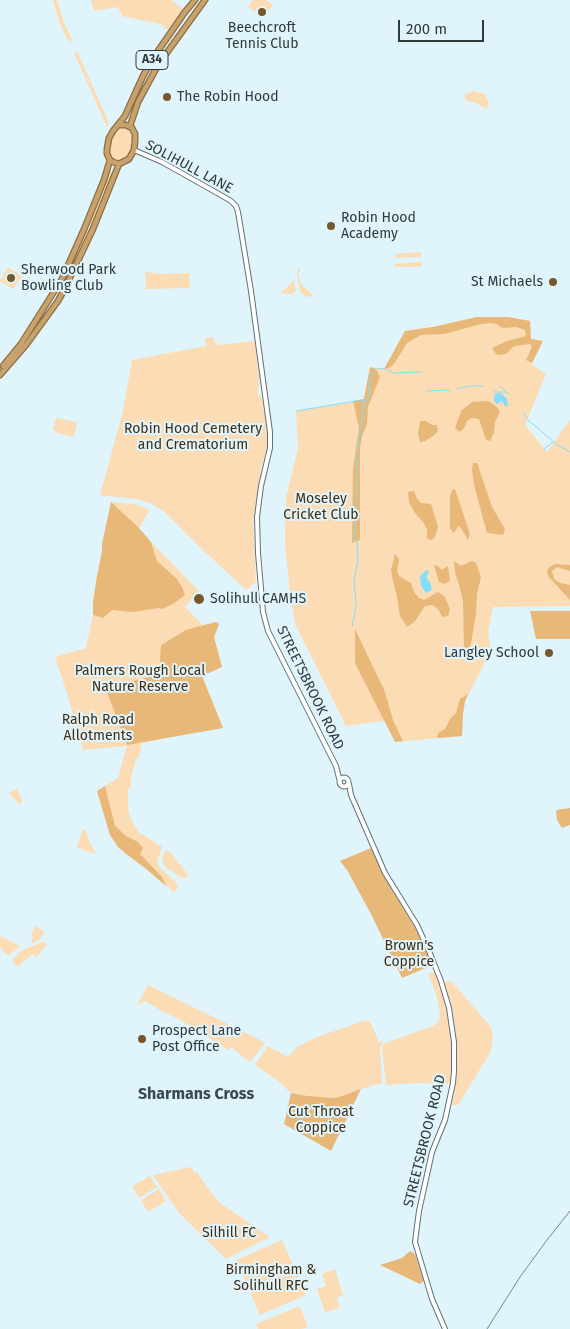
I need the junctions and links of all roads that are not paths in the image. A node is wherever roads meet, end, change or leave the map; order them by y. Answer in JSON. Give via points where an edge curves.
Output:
{"nodes":[{"id":1,"x":195,"y":0,"type":"edge"},
{"id":2,"x":205,"y":0,"type":"edge"},
{"id":3,"x":119,"y":125,"type":"junction"},
{"id":4,"x":130,"y":126,"type":"junction"},
{"id":5,"x":134,"y":150,"type":"junction"},
{"id":6,"x":110,"y":160,"type":"junction"},
{"id":7,"x":119,"y":164,"type":"junction"},
{"id":8,"x":85,"y":227,"type":"junction"},
{"id":9,"x":93,"y":229,"type":"junction"},
{"id":10,"x":62,"y":279,"type":"junction"},
{"id":11,"x":69,"y":282,"type":"junction"},
{"id":12,"x":251,"y":291,"type":"joint"},
{"id":13,"x":51,"y":297,"type":"junction"},
{"id":14,"x":58,"y":301,"type":"junction"},
{"id":15,"x":37,"y":326,"type":"junction"},
{"id":16,"x":0,"y":370,"type":"edge"},
{"id":17,"x":0,"y":375,"type":"edge"},
{"id":18,"x":336,"y":766,"type":"junction"},
{"id":19,"x":344,"y":777,"type":"junction"},
{"id":20,"x":340,"y":782,"type":"junction"},
{"id":21,"x":349,"y":784,"type":"junction"},
{"id":22,"x":344,"y":787,"type":"junction"},
{"id":23,"x":351,"y":795,"type":"junction"},
{"id":24,"x":446,"y":1329,"type":"edge"}],
"edges":[{"from":1,"to":3,"type":"highway","number":"A34","via":[[151,61]]},
{"from":2,"to":4,"type":"highway","number":"A34","via":[[158,65],[138,102]]},
{"from":3,"to":4,"type":"highway"},
{"from":3,"to":6,"type":"highway","via":[[108,143],[106,152]]},
{"from":4,"to":5,"type":"highway","via":[[135,134]]},
{"from":5,"to":7,"type":"highway"},
{"from":5,"to":12,"type":"main road","name":"SOLIHULL LANE","via":[[162,162],[236,206]]},
{"from":6,"to":7,"type":"highway"},
{"from":6,"to":8,"type":"highway"},
{"from":7,"to":9,"type":"highway"},
{"from":8,"to":9,"type":"highway"},
{"from":8,"to":10,"type":"highway"},
{"from":9,"to":11,"type":"highway"},
{"from":10,"to":11,"type":"highway"},
{"from":10,"to":13,"type":"highway"},
{"from":11,"to":14,"type":"highway"},
{"from":12,"to":18,"type":"main road","name":"STREETSBROOK ROAD","via":[[270,432],[257,517],[263,612],[270,635]]},
{"from":13,"to":14,"type":"highway"},
{"from":13,"to":15,"type":"highway"},
{"from":14,"to":15,"type":"highway"},
{"from":15,"to":16,"type":"highway"},
{"from":15,"to":17,"type":"highway","via":[[26,345]]},
{"from":18,"to":19,"type":"main road","name":"STREETSBROOK ROAD"},
{"from":18,"to":20,"type":"main road","name":"STREETSBROOK ROAD"},
{"from":19,"to":20,"type":"main road"},
{"from":19,"to":21,"type":"main road"},
{"from":20,"to":22,"type":"main road"},
{"from":21,"to":22,"type":"main road"},
{"from":21,"to":23,"type":"main road","name":"STREETSBROOK ROAD"},
{"from":22,"to":23,"type":"main road","name":"STREETSBROOK ROAD"},
{"from":23,"to":24,"type":"main road","name":"STREETSBROOK ROAD","via":[[385,873],[429,951],[449,1008],[454,1042],[453,1083],[445,1120],[432,1152],[415,1242],[432,1298]]}]}
